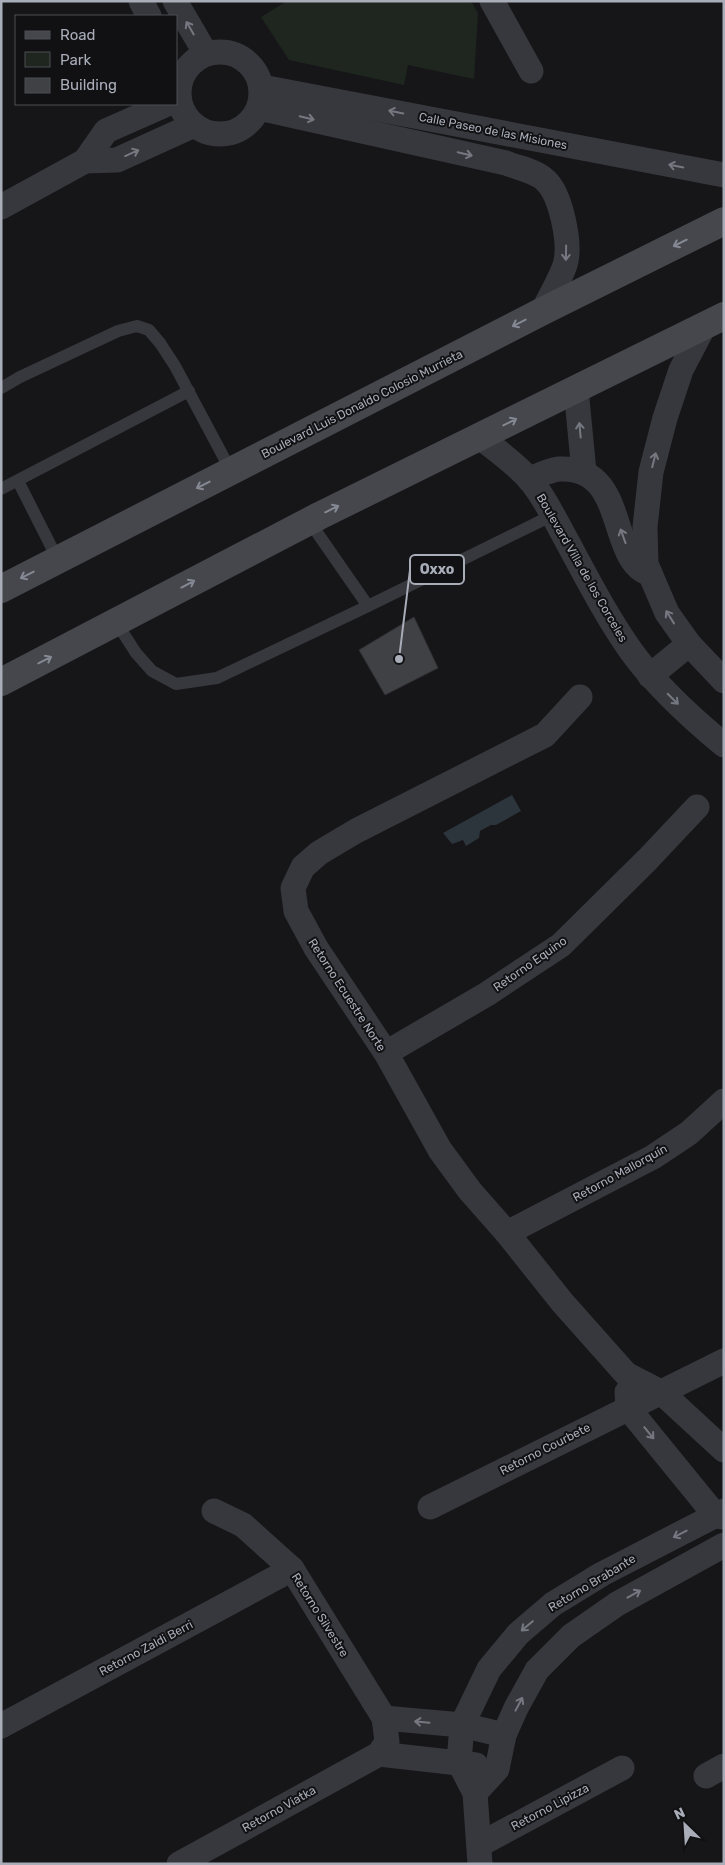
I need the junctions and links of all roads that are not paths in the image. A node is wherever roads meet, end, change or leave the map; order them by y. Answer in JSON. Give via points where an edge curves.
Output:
{"nodes":[{"id":1,"x":141,"y":1,"type":"edge"},
{"id":2,"x":175,"y":1,"type":"edge"},
{"id":3,"x":492,"y":1,"type":"edge"},
{"id":4,"x":148,"y":15,"type":"edge"},
{"id":5,"x":206,"y":54,"type":"junction"},
{"id":6,"x":531,"y":71,"type":"dead end"},
{"id":7,"x":178,"y":86,"type":"edge"},
{"id":8,"x":178,"y":96,"type":"edge"},
{"id":9,"x":260,"y":97,"type":"junction"},
{"id":10,"x":150,"y":105,"type":"edge"},
{"id":11,"x":194,"y":125,"type":"junction"},
{"id":12,"x":84,"y":161,"type":"junction"},
{"id":13,"x":724,"y":175,"type":"edge"},
{"id":14,"x":2,"y":205,"type":"edge"},
{"id":15,"x":724,"y":221,"type":"edge"},
{"id":16,"x":543,"y":311,"type":"junction"},
{"id":17,"x":714,"y":321,"type":"edge"},
{"id":18,"x":1,"y":388,"type":"edge"},
{"id":19,"x":576,"y":389,"type":"junction"},
{"id":20,"x":189,"y":392,"type":"junction"},
{"id":21,"x":480,"y":437,"type":"junction"},
{"id":22,"x":231,"y":471,"type":"junction"},
{"id":23,"x":584,"y":472,"type":"junction"},
{"id":24,"x":530,"y":479,"type":"junction"},
{"id":25,"x":18,"y":481,"type":"junction"},
{"id":26,"x":1,"y":489,"type":"edge"},
{"id":27,"x":553,"y":515,"type":"junction"},
{"id":28,"x":309,"y":521,"type":"junction"},
{"id":29,"x":58,"y":560,"type":"junction"},
{"id":30,"x":650,"y":574,"type":"junction"},
{"id":31,"x":1,"y":589,"type":"edge"},
{"id":32,"x":368,"y":606,"type":"junction"},
{"id":33,"x":116,"y":622,"type":"junction"},
{"id":34,"x":689,"y":644,"type":"junction"},
{"id":35,"x":650,"y":676,"type":"junction"},
{"id":36,"x":724,"y":681,"type":"edge"},
{"id":37,"x":1,"y":682,"type":"edge"},
{"id":38,"x":580,"y":697,"type":"dead end"},
{"id":39,"x":724,"y":745,"type":"edge"},
{"id":40,"x":697,"y":807,"type":"dead end"},
{"id":41,"x":386,"y":1054,"type":"junction"},
{"id":42,"x":724,"y":1101,"type":"edge"},
{"id":43,"x":507,"y":1233,"type":"junction"},
{"id":44,"x":724,"y":1360,"type":"edge"},
{"id":45,"x":626,"y":1374,"type":"junction"},
{"id":46,"x":661,"y":1392,"type":"junction"},
{"id":47,"x":628,"y":1408,"type":"junction"},
{"id":48,"x":724,"y":1450,"type":"edge"},
{"id":49,"x":430,"y":1507,"type":"dead end"},
{"id":50,"x":214,"y":1511,"type":"dead end"},
{"id":51,"x":721,"y":1515,"type":"edge"},
{"id":52,"x":724,"y":1545,"type":"edge"},
{"id":53,"x":292,"y":1570,"type":"junction"},
{"id":54,"x":384,"y":1718,"type":"junction"},
{"id":55,"x":462,"y":1725,"type":"junction"},
{"id":56,"x":1,"y":1726,"type":"edge"},
{"id":57,"x":504,"y":1735,"type":"junction"},
{"id":58,"x":379,"y":1754,"type":"junction"},
{"id":59,"x":459,"y":1762,"type":"junction"},
{"id":60,"x":622,"y":1768,"type":"dead end"},
{"id":61,"x":497,"y":1769,"type":"junction"},
{"id":62,"x":475,"y":1793,"type":"junction"},
{"id":63,"x":479,"y":1855,"type":"edge"},
{"id":64,"x":179,"y":1864,"type":"edge"}],
"edges":[{"from":1,"to":4,"type":"street"},
{"from":5,"to":2,"type":"street","one_way":true},
{"from":3,"to":6,"type":"street"},
{"from":5,"to":7,"type":"street","via":[[187,68]]},
{"from":5,"to":9,"type":"street","via":[[227,52],[240,56],[257,73]]},
{"from":8,"to":11,"type":"street"},
{"from":9,"to":11,"type":"street","via":[[255,116],[233,132],[218,134]]},
{"from":13,"to":9,"type":"street","name":"Calle Paseo de las Misiones","one_way":true},
{"from":9,"to":16,"type":"street","one_way":true,"via":[[506,163],[546,181],[558,202],[567,231],[566,262]]},
{"from":10,"to":12,"type":"street","via":[[106,131]]},
{"from":12,"to":11,"type":"street","one_way":true,"via":[[117,160]]},
{"from":12,"to":14,"type":"street"},
{"from":15,"to":16,"type":"main road","name":"Boulevard Luis Donaldo Colosio Murrieta","one_way":true},
{"from":16,"to":22,"type":"main road","name":"Boulevard Luis Donaldo Colosio Murrieta","one_way":true},
{"from":17,"to":19,"type":"main road"},
{"from":30,"to":17,"type":"street","one_way":true,"via":[[646,564],[645,527],[652,472],[665,418],[680,370]]},
{"from":18,"to":20,"type":"lane","via":[[118,331],[137,326],[149,330],[160,343]]},
{"from":21,"to":19,"type":"main road","one_way":true},
{"from":23,"to":19,"type":"street","one_way":true},
{"from":20,"to":22,"type":"lane"},
{"from":20,"to":25,"type":"lane"},
{"from":21,"to":24,"type":"street","name":"Boulevard Villa de los Corceles"},
{"from":28,"to":21,"type":"main road","one_way":true},
{"from":22,"to":29,"type":"main road","name":"Boulevard Luis Donaldo Colosio Murrieta","one_way":true},
{"from":23,"to":24,"type":"street","via":[[557,469]]},
{"from":30,"to":23,"type":"street","one_way":true,"via":[[638,568],[622,538],[612,505],[595,480]]},
{"from":24,"to":27,"type":"street","name":"Boulevard Villa de los Corceles"},
{"from":25,"to":26,"type":"lane"},
{"from":25,"to":29,"type":"lane"},
{"from":27,"to":32,"type":"lane"},
{"from":27,"to":35,"type":"street","name":"Boulevard Villa de los Corceles","via":[[599,600]]},
{"from":28,"to":32,"type":"lane"},
{"from":33,"to":28,"type":"main road","one_way":true},
{"from":29,"to":31,"type":"main road","name":"Boulevard Luis Donaldo Colosio Murrieta","one_way":true},
{"from":34,"to":30,"type":"street","one_way":true,"via":[[667,613]]},
{"from":32,"to":33,"type":"lane","via":[[217,678],[176,684],[152,671]]},
{"from":37,"to":33,"type":"main road","one_way":true},
{"from":34,"to":35,"type":"street"},
{"from":34,"to":36,"type":"street"},
{"from":35,"to":39,"type":"street","name":"Boulevard Villa de los Corceles","one_way":true},
{"from":38,"to":41,"type":"street","name":"Retorno Ecuestre Norte","via":[[544,735],[356,831],[319,853],[303,867],[293,888],[296,911],[316,948]]},
{"from":40,"to":41,"type":"street","name":"Retorno Equino","via":[[562,946]]},
{"from":41,"to":43,"type":"street","name":"Retorno Ecuestre Norte","via":[[440,1150]]},
{"from":42,"to":43,"type":"street","name":"Retorno Mallorquín","via":[[689,1133],[653,1157]]},
{"from":43,"to":45,"type":"street","name":"Retorno Ecuestre Norte"},
{"from":44,"to":46,"type":"street","name":"Retorno Courbete"},
{"from":45,"to":46,"type":"street","name":"Retorno Ecuestre Norte"},
{"from":45,"to":47,"type":"street"},
{"from":46,"to":47,"type":"street","name":"Retorno Courbete"},
{"from":46,"to":48,"type":"street","name":"Retorno Ecuestre Norte"},
{"from":47,"to":49,"type":"street","name":"Retorno Courbete"},
{"from":47,"to":51,"type":"street","one_way":true},
{"from":50,"to":53,"type":"street","name":"Retorno Silvestre","via":[[243,1525]]},
{"from":51,"to":55,"type":"street","name":"Retorno Brabante","one_way":true,"via":[[602,1574],[553,1604],[518,1634],[489,1669]]},
{"from":57,"to":52,"type":"street","one_way":true,"via":[[538,1670],[571,1636],[617,1604]]},
{"from":53,"to":54,"type":"street","name":"Retorno Silvestre"},
{"from":53,"to":56,"type":"street","name":"Retorno Zaldi Berri"},
{"from":55,"to":54,"type":"street","one_way":true},
{"from":54,"to":58,"type":"street","name":"Retorno Silvestre","via":[[387,1742]]},
{"from":55,"to":57,"type":"street"},
{"from":55,"to":59,"type":"street","name":"Retorno Brabante"},
{"from":57,"to":61,"type":"street"},
{"from":58,"to":59,"type":"street"},
{"from":58,"to":64,"type":"street","name":"Retorno Viatka"},
{"from":59,"to":61,"type":"street"},
{"from":59,"to":62,"type":"street"},
{"from":60,"to":63,"type":"street","name":"Retorno Lipizza"},
{"from":61,"to":62,"type":"street"},
{"from":62,"to":63,"type":"street"}]}
